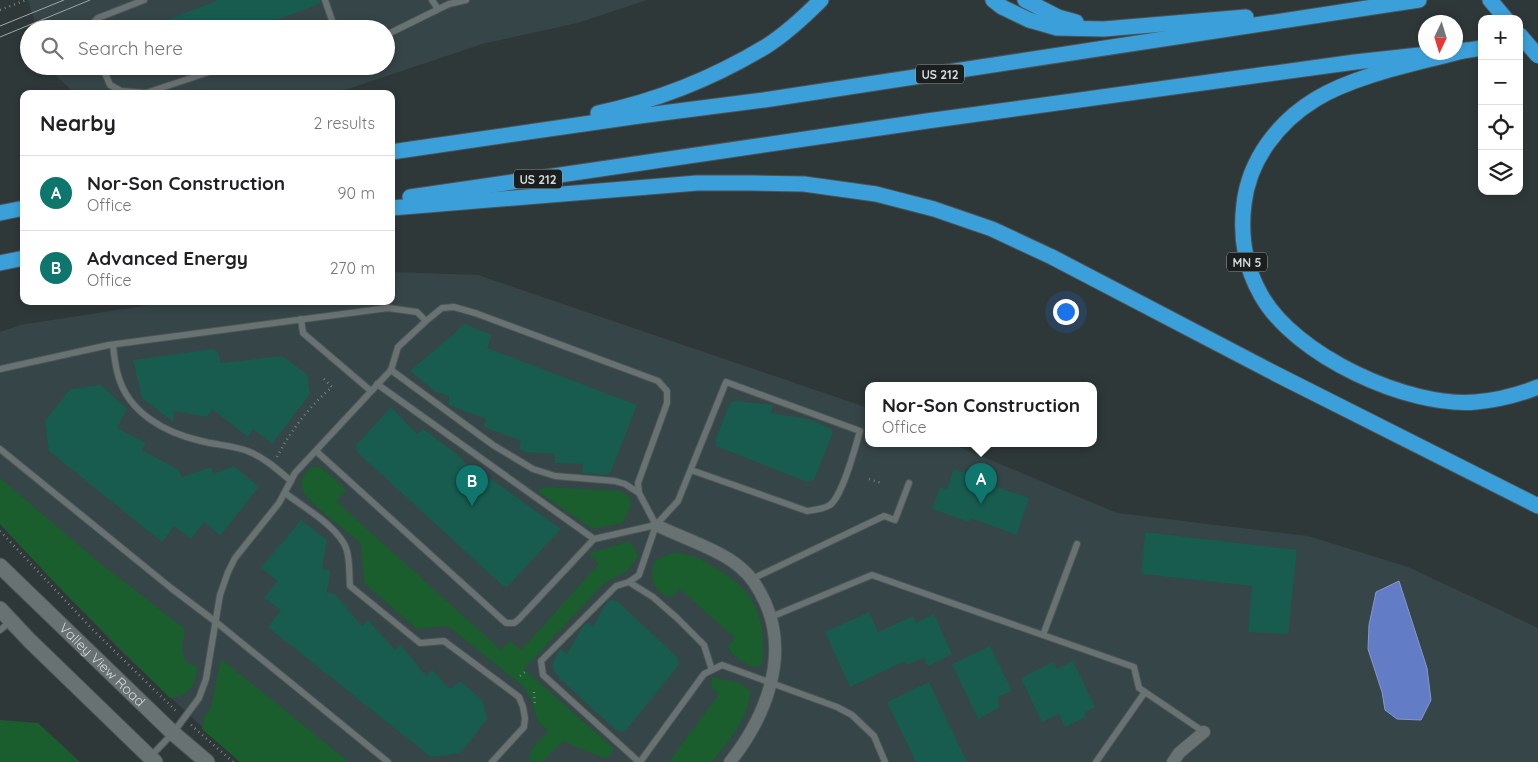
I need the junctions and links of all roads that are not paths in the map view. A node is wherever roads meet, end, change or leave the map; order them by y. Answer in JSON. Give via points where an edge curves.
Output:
{"nodes":[{"id":1,"x":144,"y":0,"type":"edge"},
{"id":2,"x":325,"y":0,"type":"edge"},
{"id":3,"x":432,"y":0,"type":"edge"},
{"id":4,"x":466,"y":0,"type":"edge"},
{"id":5,"x":821,"y":0,"type":"edge"},
{"id":6,"x":993,"y":0,"type":"edge"},
{"id":7,"x":1025,"y":0,"type":"edge"},
{"id":8,"x":1490,"y":0,"type":"edge"},
{"id":9,"x":1413,"y":1,"type":"edge"},
{"id":10,"x":438,"y":10,"type":"junction"},
{"id":11,"x":1503,"y":15,"type":"edge"},
{"id":12,"x":96,"y":20,"type":"edge"},
{"id":13,"x":332,"y":20,"type":"edge"},
{"id":14,"x":1104,"y":29,"type":"junction"},
{"id":15,"x":395,"y":31,"type":"edge"},
{"id":16,"x":1523,"y":39,"type":"edge"},
{"id":17,"x":1538,"y":40,"type":"edge"},
{"id":18,"x":1523,"y":42,"type":"edge"},
{"id":19,"x":1478,"y":49,"type":"edge"},
{"id":20,"x":1463,"y":51,"type":"edge"},
{"id":21,"x":1418,"y":55,"type":"edge"},
{"id":22,"x":1538,"y":56,"type":"edge"},
{"id":23,"x":1429,"y":60,"type":"edge"},
{"id":24,"x":106,"y":75,"type":"edge"},
{"id":25,"x":200,"y":75,"type":"edge"},
{"id":26,"x":119,"y":90,"type":"edge"},
{"id":27,"x":155,"y":90,"type":"edge"},
{"id":28,"x":473,"y":140,"type":"junction"},
{"id":29,"x":395,"y":151,"type":"edge"},
{"id":30,"x":395,"y":199,"type":"edge"},
{"id":31,"x":395,"y":208,"type":"edge"},
{"id":32,"x":20,"y":209,"type":"edge"},
{"id":33,"x":0,"y":213,"type":"edge"},
{"id":34,"x":20,"y":259,"type":"edge"},
{"id":35,"x":0,"y":264,"type":"edge"},
{"id":36,"x":301,"y":319,"type":"junction"},
{"id":37,"x":426,"y":321,"type":"junction"},
{"id":38,"x":112,"y":345,"type":"junction"},
{"id":39,"x":0,"y":369,"type":"edge"},
{"id":40,"x":392,"y":370,"type":"junction"},
{"id":41,"x":377,"y":384,"type":"junction"},
{"id":42,"x":1538,"y":387,"type":"edge"},
{"id":43,"x":371,"y":391,"type":"junction"},
{"id":44,"x":0,"y":449,"type":"edge"},
{"id":45,"x":316,"y":451,"type":"junction"},
{"id":46,"x":690,"y":470,"type":"junction"},
{"id":47,"x":291,"y":481,"type":"junction"},
{"id":48,"x":909,"y":483,"type":"dead end"},
{"id":49,"x":285,"y":493,"type":"junction"},
{"id":50,"x":639,"y":493,"type":"junction"},
{"id":51,"x":1538,"y":506,"type":"edge"},
{"id":52,"x":656,"y":525,"type":"junction"},
{"id":53,"x":594,"y":539,"type":"junction"},
{"id":54,"x":1077,"y":544,"type":"dead end"},
{"id":55,"x":0,"y":566,"type":"edge"},
{"id":56,"x":752,"y":579,"type":"junction"},
{"id":57,"x":629,"y":582,"type":"junction"},
{"id":58,"x":0,"y":609,"type":"edge"},
{"id":59,"x":771,"y":617,"type":"junction"},
{"id":60,"x":216,"y":622,"type":"junction"},
{"id":61,"x":6,"y":625,"type":"edge"},
{"id":62,"x":1043,"y":635,"type":"junction"},
{"id":63,"x":712,"y":670,"type":"junction"},
{"id":64,"x":772,"y":684,"type":"junction"},
{"id":65,"x":1145,"y":692,"type":"junction"},
{"id":66,"x":1204,"y":732,"type":"joint"},
{"id":67,"x":173,"y":733,"type":"junction"},
{"id":68,"x":152,"y":760,"type":"edge"},
{"id":69,"x":208,"y":762,"type":"edge"},
{"id":70,"x":388,"y":762,"type":"edge"},
{"id":71,"x":492,"y":762,"type":"edge"},
{"id":72,"x":640,"y":762,"type":"edge"},
{"id":73,"x":730,"y":762,"type":"edge"},
{"id":74,"x":885,"y":762,"type":"edge"},
{"id":75,"x":1096,"y":762,"type":"edge"},
{"id":76,"x":1173,"y":762,"type":"edge"}],
"edges":[{"from":1,"to":12,"type":"lane"},
{"from":2,"to":13,"type":"lane"},
{"from":3,"to":10,"type":"lane"},
{"from":4,"to":10,"type":"lane"},
{"from":5,"to":28,"type":"highway","via":[[767,46],[681,88],[616,109]]},
{"from":6,"to":14,"type":"highway","via":[[1029,20],[1057,28]]},
{"from":7,"to":14,"type":"highway","via":[[1058,17]]},
{"from":8,"to":11,"type":"highway"},
{"from":9,"to":14,"type":"highway"},
{"from":9,"to":28,"type":"highway","number":"US 212","via":[[894,81]]},
{"from":10,"to":15,"type":"lane"},
{"from":16,"to":22,"type":"highway","bridge":true},
{"from":17,"to":18,"type":"highway"},
{"from":19,"to":20,"type":"highway"},
{"from":21,"to":30,"type":"highway","number":"US 212","via":[[927,121]]},
{"from":23,"to":42,"type":"highway","number":"MN 5","via":[[1354,81],[1316,99],[1283,124],[1259,156],[1246,187],[1242,225],[1247,265],[1261,296],[1283,325],[1314,349],[1354,373],[1396,390],[1438,400],[1474,403],[1511,397]]},
{"from":24,"to":26,"type":"lane","via":[[110,85]]},
{"from":25,"to":27,"type":"lane"},
{"from":28,"to":29,"type":"highway","number":"US 212"},
{"from":31,"to":51,"type":"highway","via":[[697,183],[751,183],[804,184],[876,194],[934,209],[992,229],[1052,257]]},
{"from":32,"to":33,"type":"highway"},
{"from":34,"to":35,"type":"highway"},
{"from":36,"to":37,"type":"lane","via":[[388,308],[418,312]]},
{"from":36,"to":38,"type":"lane"},
{"from":36,"to":43,"type":"lane","via":[[303,333]]},
{"from":37,"to":40,"type":"lane","via":[[398,347]]},
{"from":37,"to":50,"type":"lane","via":[[442,308],[454,307],[658,381],[667,391],[667,403],[638,483]]},
{"from":38,"to":39,"type":"lane"},
{"from":38,"to":47,"type":"lane","via":[[122,386],[139,410],[151,420],[182,437],[249,452],[273,465]]},
{"from":40,"to":41,"type":"lane"},
{"from":40,"to":50,"type":"lane","via":[[493,445],[533,469],[555,476],[615,481]]},
{"from":41,"to":43,"type":"lane"},
{"from":41,"to":53,"type":"lane"},
{"from":43,"to":45,"type":"lane"},
{"from":44,"to":60,"type":"lane"},
{"from":45,"to":47,"type":"lane"},
{"from":45,"to":53,"type":"lane","via":[[506,623],[518,620]]},
{"from":46,"to":46,"type":"lane","via":[[726,382],[860,431],[838,495],[830,505],[820,509],[807,511]]},
{"from":46,"to":52,"type":"lane","via":[[678,501]]},
{"from":47,"to":49,"type":"lane"},
{"from":48,"to":56,"type":"lane","via":[[895,520],[884,516]]},
{"from":49,"to":60,"type":"lane","via":[[235,558],[220,595]]},
{"from":49,"to":71,"type":"lane","via":[[340,538],[347,550],[350,586],[420,643],[444,641],[519,697],[526,718],[524,727]]},
{"from":50,"to":52,"type":"lane"},
{"from":52,"to":53,"type":"lane"},
{"from":52,"to":56,"type":"street","via":[[719,554]]},
{"from":52,"to":57,"type":"lane","via":[[640,575]]},
{"from":54,"to":62,"type":"lane"},
{"from":55,"to":67,"type":"main road","name":"Valley View Road"},
{"from":56,"to":59,"type":"street"},
{"from":57,"to":63,"type":"lane","via":[[659,602],[704,645]]},
{"from":57,"to":72,"type":"lane","via":[[616,586],[541,661],[542,675]]},
{"from":58,"to":61,"type":"main road"},
{"from":59,"to":62,"type":"lane","via":[[872,575]]},
{"from":59,"to":64,"type":"street","via":[[775,642]]},
{"from":60,"to":67,"type":"lane","via":[[206,679],[199,698]]},
{"from":60,"to":70,"type":"lane"},
{"from":61,"to":68,"type":"main road","via":[[29,640]]},
{"from":62,"to":65,"type":"lane","via":[[1134,667],[1139,688]]},
{"from":63,"to":64,"type":"lane","via":[[722,665]]},
{"from":63,"to":72,"type":"lane","via":[[704,674]]},
{"from":64,"to":73,"type":"street","via":[[760,716]]},
{"from":64,"to":74,"type":"lane","via":[[852,715],[874,736]]},
{"from":65,"to":66,"type":"lane"},
{"from":65,"to":75,"type":"lane"},
{"from":66,"to":76,"type":"street"},
{"from":67,"to":68,"type":"lane"},
{"from":67,"to":69,"type":"main road","name":"Valley View Road"}]}
